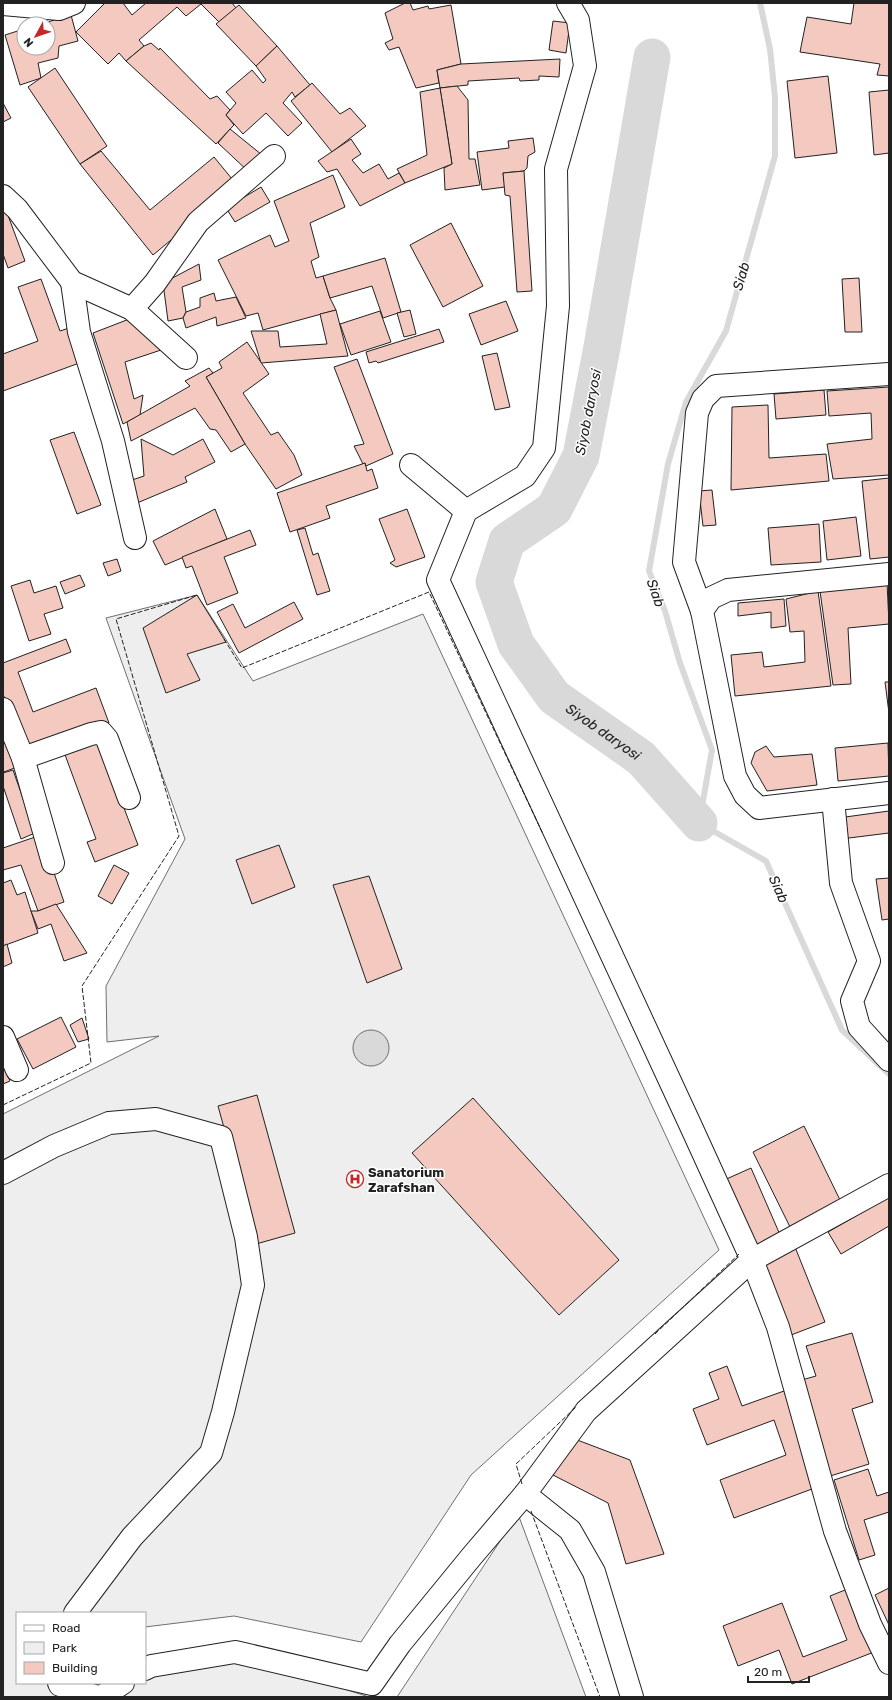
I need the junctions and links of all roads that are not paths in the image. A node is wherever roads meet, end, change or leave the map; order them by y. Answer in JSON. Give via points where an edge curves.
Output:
{"nodes":[{"id":1,"x":74,"y":3,"type":"edge"},
{"id":2,"x":568,"y":3,"type":"edge"},
{"id":3,"x":3,"y":4,"type":"edge"},
{"id":4,"x":274,"y":156,"type":"dead end"},
{"id":5,"x":3,"y":196,"type":"edge"},
{"id":6,"x":72,"y":282,"type":"junction"},
{"id":7,"x":132,"y":309,"type":"junction"},
{"id":8,"x":186,"y":358,"type":"dead end"},
{"id":9,"x":889,"y":374,"type":"edge"},
{"id":10,"x":410,"y":465,"type":"dead end"},
{"id":11,"x":466,"y":511,"type":"junction"},
{"id":12,"x":135,"y":538,"type":"dead end"},
{"id":13,"x":889,"y":574,"type":"edge"},
{"id":14,"x":702,"y":611,"type":"junction"},
{"id":15,"x":3,"y":709,"type":"edge"},
{"id":16,"x":23,"y":758,"type":"junction"},
{"id":17,"x":889,"y":793,"type":"edge"},
{"id":18,"x":129,"y":798,"type":"dead end"},
{"id":19,"x":833,"y":799,"type":"junction"},
{"id":20,"x":53,"y":863,"type":"dead end"},
{"id":21,"x":3,"y":1037,"type":"edge"},
{"id":22,"x":889,"y":1060,"type":"edge"},
{"id":23,"x":17,"y":1070,"type":"dead end"},
{"id":24,"x":3,"y":1173,"type":"edge"},
{"id":25,"x":889,"y":1185,"type":"edge"},
{"id":26,"x":752,"y":1260,"type":"junction"},
{"id":27,"x":524,"y":1494,"type":"junction"},
{"id":28,"x":75,"y":1612,"type":"edge"},
{"id":29,"x":889,"y":1663,"type":"edge"},
{"id":30,"x":146,"y":1668,"type":"edge"},
{"id":31,"x":60,"y":1684,"type":"edge"},
{"id":32,"x":121,"y":1684,"type":"edge"},
{"id":33,"x":98,"y":1697,"type":"edge"},
{"id":34,"x":101,"y":1697,"type":"edge"},
{"id":35,"x":632,"y":1697,"type":"edge"}],
"edges":[{"from":1,"to":3,"type":"street","via":[[59,9]]},
{"from":2,"to":11,"type":"street","via":[[578,20],[585,66],[556,169],[558,306],[544,448],[525,476]]},
{"from":4,"to":7,"type":"street","via":[[198,222],[155,284]]},
{"from":5,"to":6,"type":"street","via":[[17,209]]},
{"from":6,"to":7,"type":"street"},
{"from":6,"to":12,"type":"street","via":[[79,332],[113,441]]},
{"from":7,"to":8,"type":"street"},
{"from":9,"to":14,"type":"street","via":[[716,386],[703,399],[696,413],[684,562]]},
{"from":10,"to":11,"type":"street"},
{"from":11,"to":26,"type":"street","via":[[438,580]]},
{"from":13,"to":14,"type":"street","via":[[728,590],[711,598]]},
{"from":14,"to":19,"type":"street","via":[[735,776],[745,795],[759,808]]},
{"from":15,"to":16,"type":"street"},
{"from":16,"to":18,"type":"street","via":[[101,732],[107,740]]},
{"from":16,"to":20,"type":"street"},
{"from":17,"to":19,"type":"street"},
{"from":19,"to":22,"type":"street","via":[[841,883],[869,961],[852,1002],[859,1027]]},
{"from":21,"to":23,"type":"street"},
{"from":24,"to":28,"type":"street","via":[[54,1146],[109,1123],[156,1119],[221,1137],[246,1237],[253,1285],[211,1453],[132,1537]]},
{"from":25,"to":26,"type":"street"},
{"from":26,"to":27,"type":"street","via":[[586,1411]]},
{"from":26,"to":29,"type":"street","via":[[778,1327],[835,1531],[870,1624]]},
{"from":27,"to":30,"type":"street","via":[[405,1638],[372,1684],[235,1652]]},
{"from":27,"to":35,"type":"street","via":[[570,1530],[594,1572]]},
{"from":31,"to":33,"type":"street"},
{"from":32,"to":34,"type":"street"}]}
